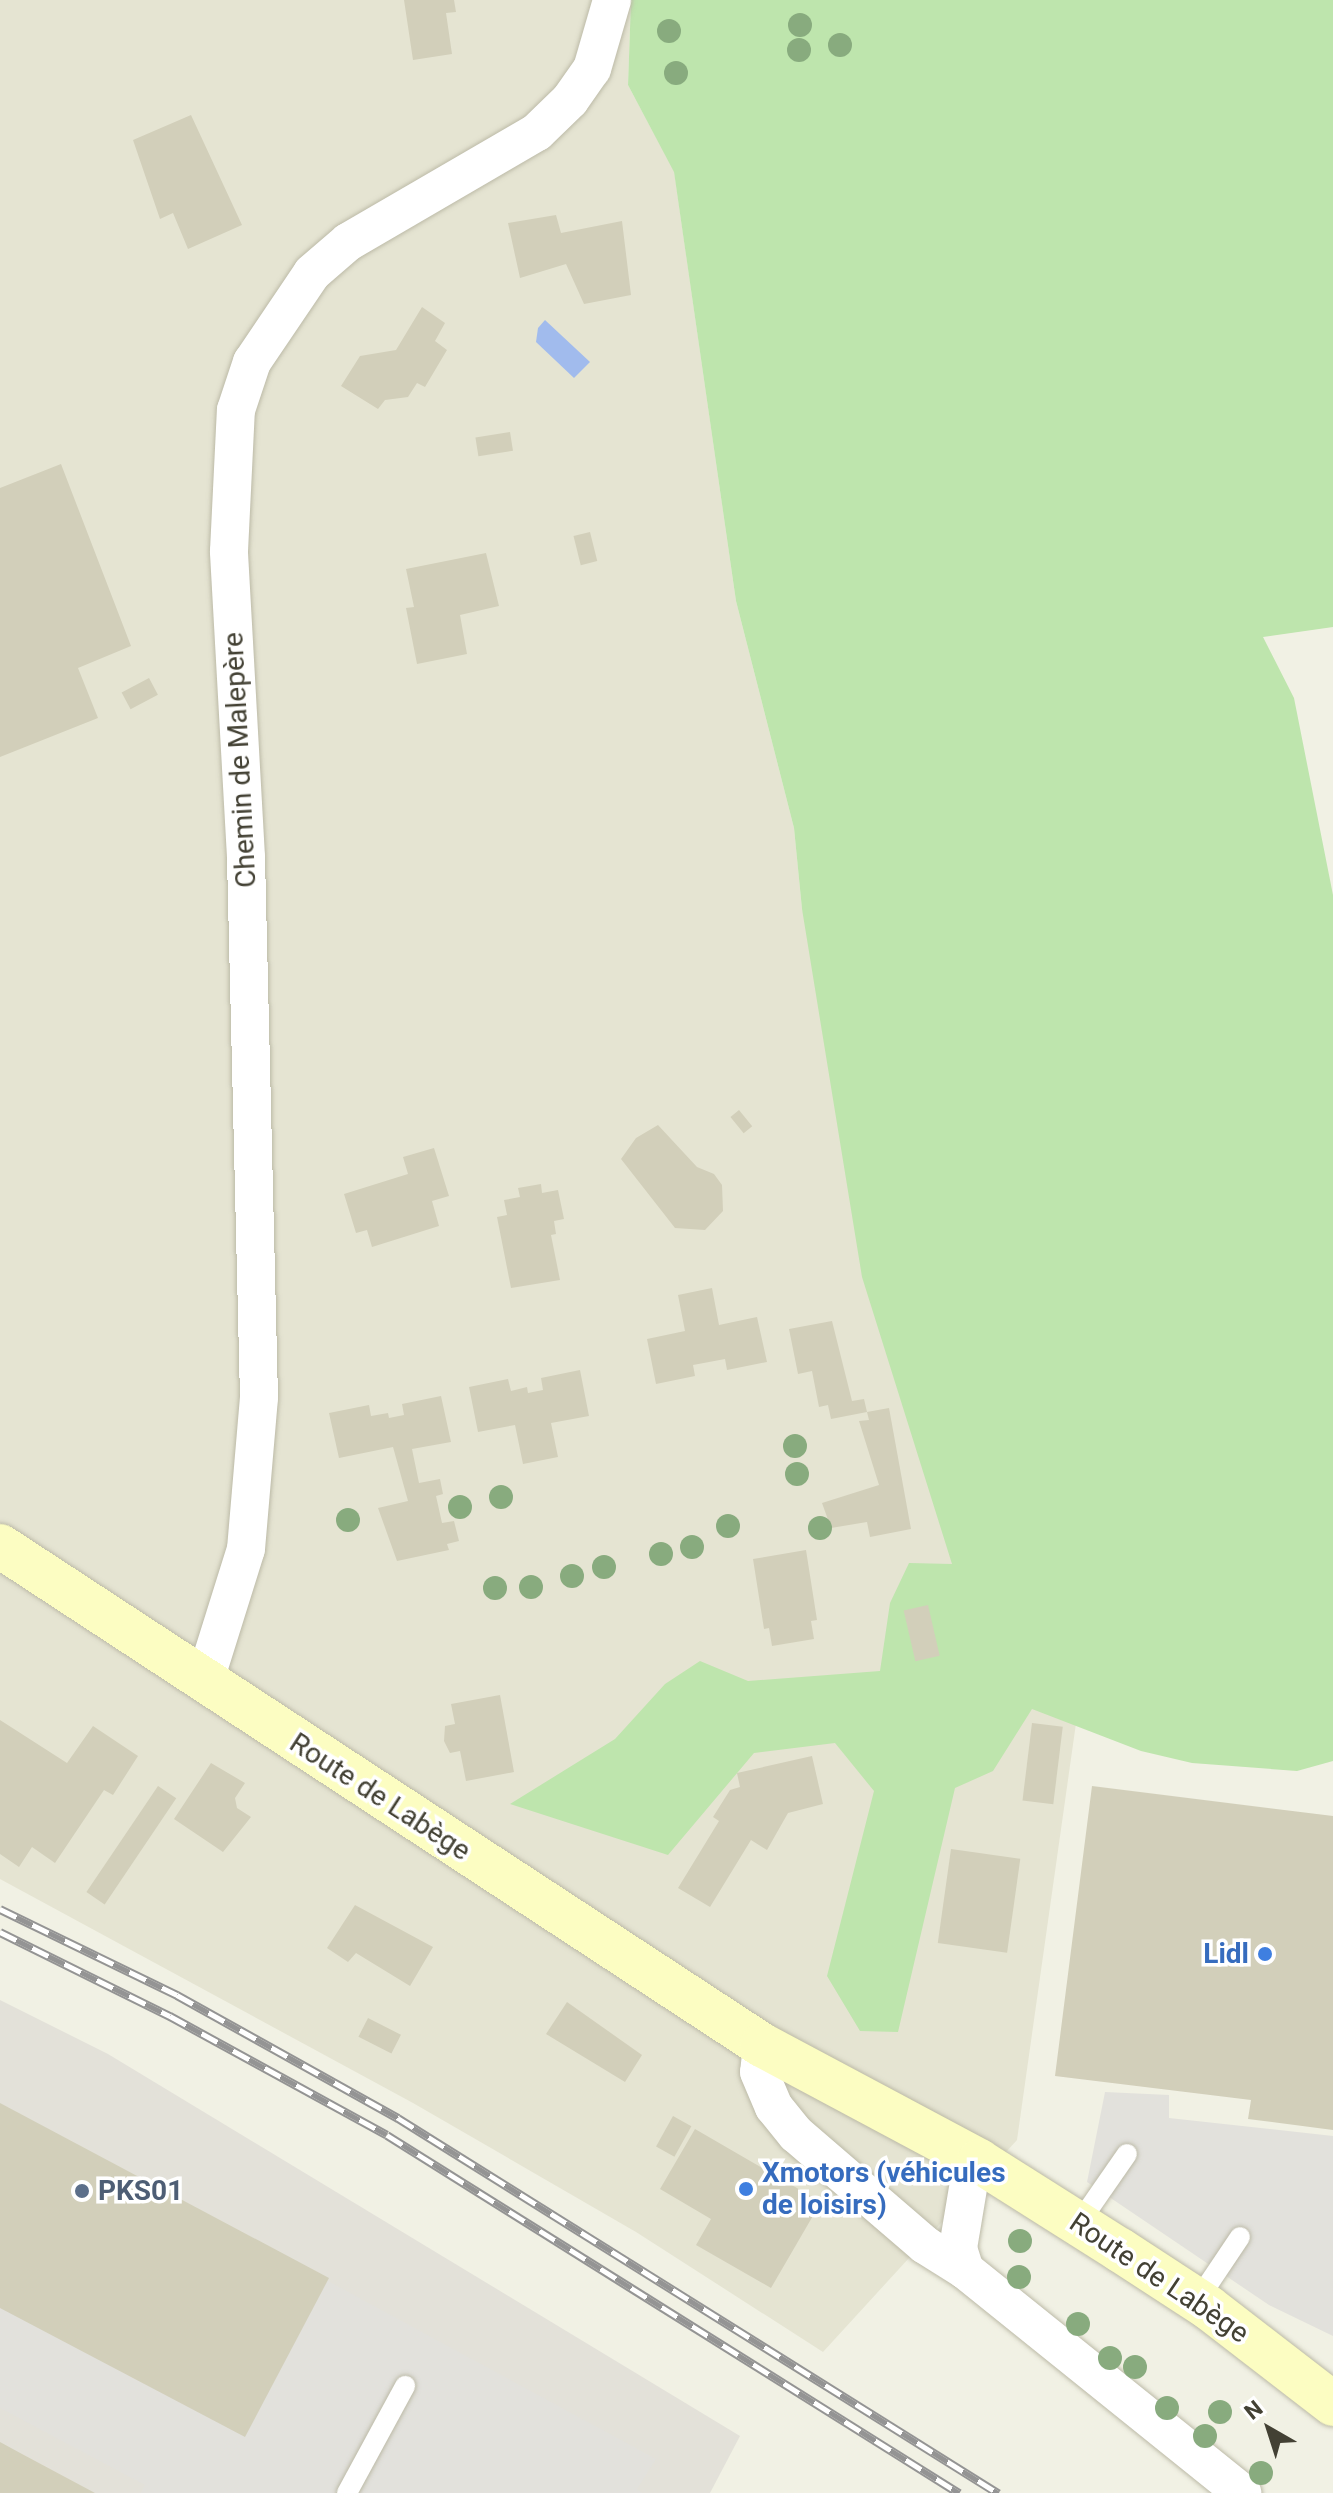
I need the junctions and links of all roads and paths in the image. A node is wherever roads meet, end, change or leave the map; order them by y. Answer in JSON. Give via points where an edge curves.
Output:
{"nodes":[{"id":1,"x":612,"y":0,"type":"edge"},
{"id":2,"x":0,"y":1546,"type":"edge"},
{"id":3,"x":204,"y":1683,"type":"junction"},
{"id":4,"x":762,"y":2045,"type":"junction"},
{"id":5,"x":1127,"y":2154,"type":"dead end"},
{"id":6,"x":979,"y":2161,"type":"junction"},
{"id":7,"x":1079,"y":2223,"type":"junction"},
{"id":8,"x":1240,"y":2237,"type":"dead end"},
{"id":9,"x":965,"y":2270,"type":"junction"},
{"id":10,"x":1197,"y":2301,"type":"junction"},
{"id":11,"x":405,"y":2386,"type":"dead end"},
{"id":12,"x":1333,"y":2404,"type":"edge"},
{"id":13,"x":347,"y":2493,"type":"edge"},
{"id":14,"x":1242,"y":2493,"type":"edge"}],
"edges":[{"from":1,"to":3,"type":"street","name":"Chemin de Malepère","via":[[592,69],[570,100],[525,140],[348,242],[312,273],[252,362],[236,410],[229,551],[246,857],[259,1398],[246,1549]]},
{"from":2,"to":3,"type":"main road","name":"Route de Labège"},
{"from":3,"to":4,"type":"main road","name":"Route de Labège"},
{"from":4,"to":6,"type":"main road","name":"Route de Labège"},
{"from":4,"to":9,"type":"street","via":[[759,2072],[774,2107],[796,2134],[925,2245]]},
{"from":5,"to":7,"type":"lane"},
{"from":6,"to":7,"type":"main road","name":"Route de Labège"},
{"from":6,"to":9,"type":"street","via":[[969,2182],[958,2248]]},
{"from":7,"to":10,"type":"main road","name":"Route de Labège"},
{"from":8,"to":10,"type":"lane"},
{"from":9,"to":14,"type":"street"},
{"from":10,"to":12,"type":"main road","name":"Route de Labège"},
{"from":11,"to":13,"type":"lane"}]}
